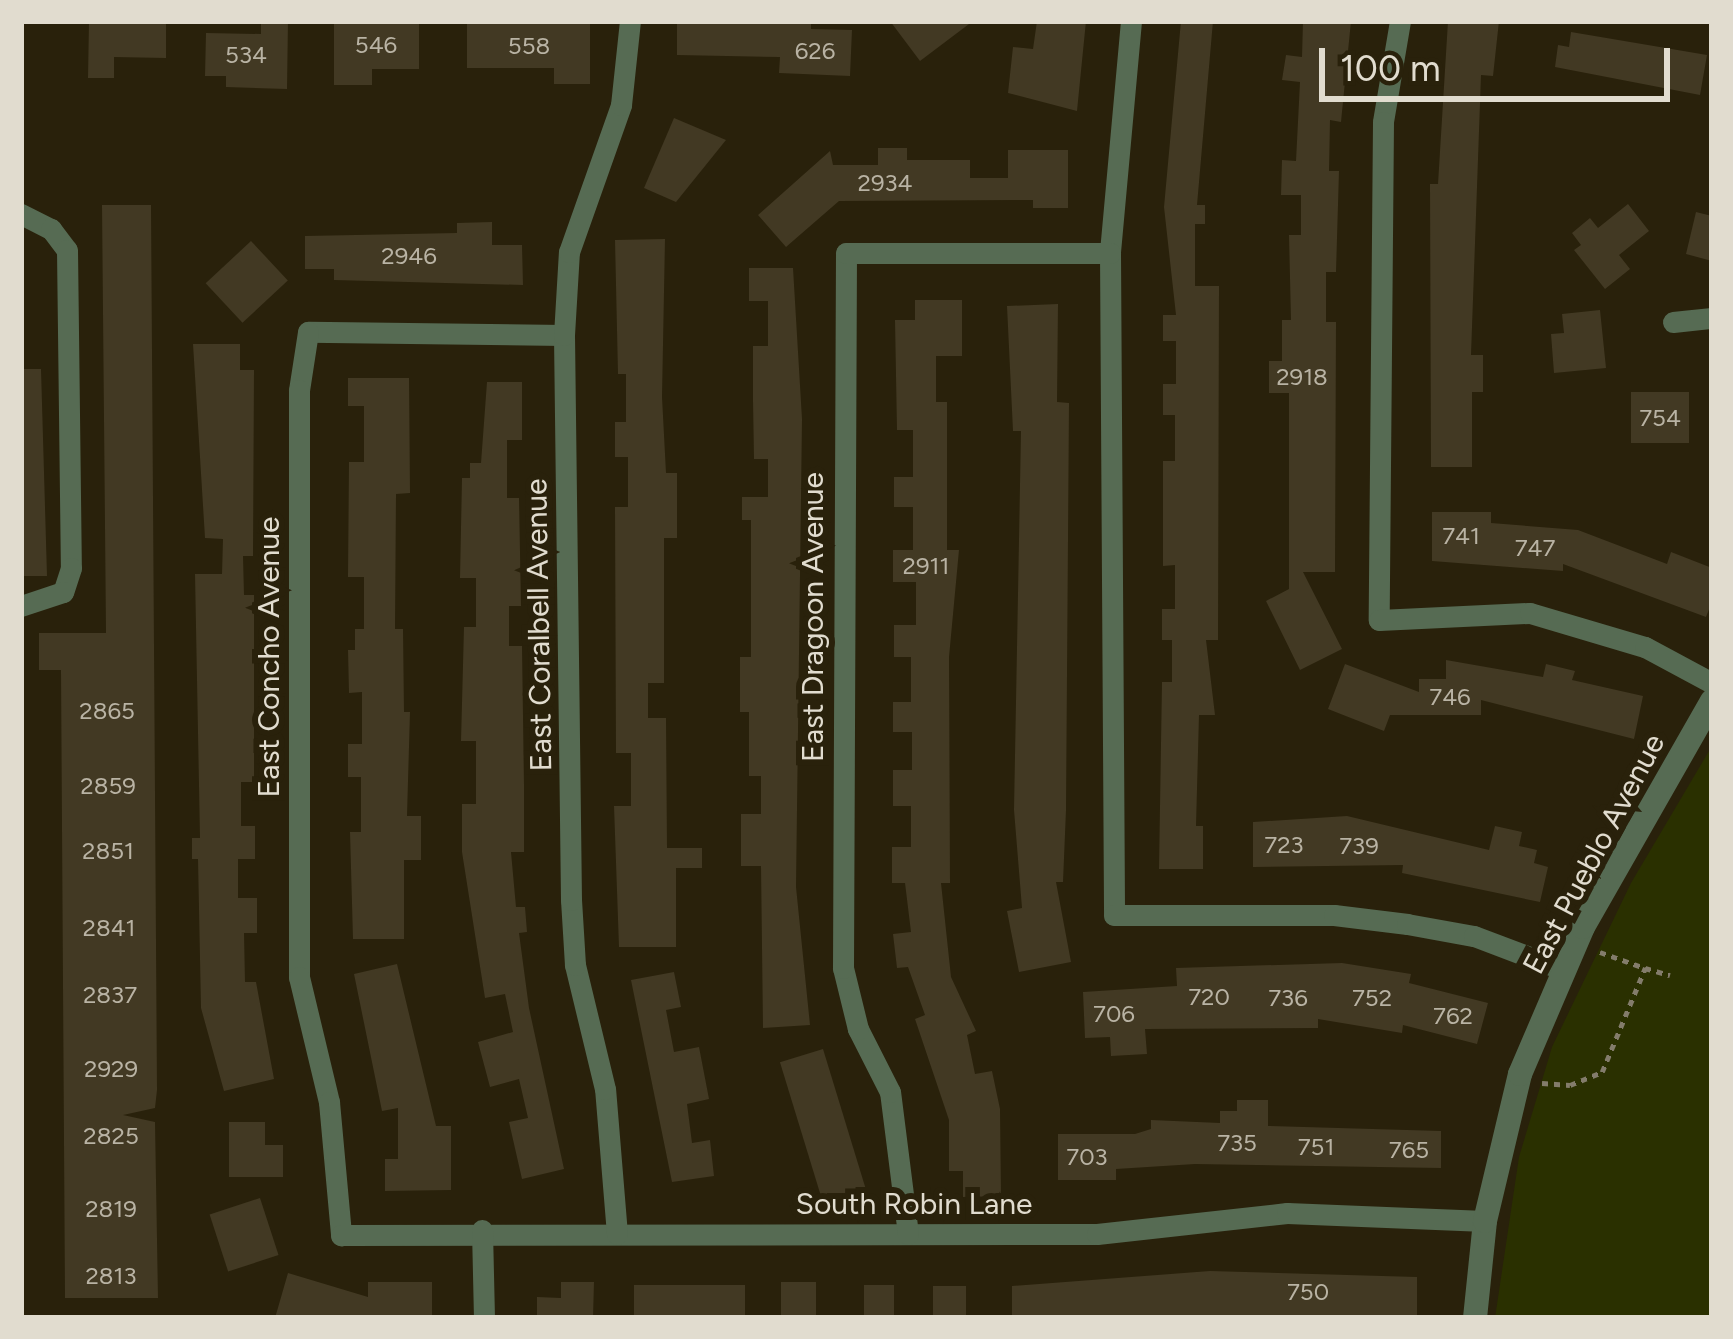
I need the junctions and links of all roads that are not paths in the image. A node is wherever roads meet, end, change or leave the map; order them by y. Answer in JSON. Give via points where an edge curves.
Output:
{"nodes":[{"id":1,"x":630,"y":21,"type":"edge"},
{"id":2,"x":1131,"y":21,"type":"edge"},
{"id":3,"x":1400,"y":21,"type":"edge"},
{"id":4,"x":21,"y":214,"type":"edge"},
{"id":5,"x":1110,"y":253,"type":"junction"},
{"id":6,"x":1712,"y":318,"type":"edge"},
{"id":7,"x":1673,"y":322,"type":"dead end"},
{"id":8,"x":564,"y":335,"type":"junction"},
{"id":9,"x":21,"y":606,"type":"edge"},
{"id":10,"x":1712,"y":683,"type":"edge"},
{"id":11,"x":1712,"y":701,"type":"edge"},
{"id":12,"x":1564,"y":970,"type":"junction"},
{"id":13,"x":1485,"y":1221,"type":"junction"},
{"id":14,"x":482,"y":1230,"type":"junction"},
{"id":15,"x":616,"y":1234,"type":"junction"},
{"id":16,"x":908,"y":1234,"type":"junction"},
{"id":17,"x":341,"y":1235,"type":"joint"},
{"id":18,"x":484,"y":1318,"type":"edge"},
{"id":19,"x":1474,"y":1318,"type":"edge"}],
"edges":[{"from":1,"to":8,"type":"street","name":"East Coralbell Avenue","via":[[620,105],[569,252]]},
{"from":2,"to":5,"type":"street"},
{"from":3,"to":10,"type":"street","via":[[1383,122],[1379,620],[1530,613],[1645,647]]},
{"from":4,"to":9,"type":"street","via":[[51,229],[68,250],[71,568],[63,592]]},
{"from":5,"to":12,"type":"street","via":[[1114,915],[1389,921],[1474,936]]},
{"from":5,"to":16,"type":"street","name":"East Dragoon Avenue","via":[[846,253],[842,968],[858,1029],[890,1092]]},
{"from":6,"to":7,"type":"street"},
{"from":8,"to":15,"type":"street","name":"East Coralbell Avenue","via":[[571,900],[575,965],[605,1089]]},
{"from":8,"to":17,"type":"street","name":"East Concho Avenue","via":[[308,332],[299,390],[299,977],[329,1102]]},
{"from":11,"to":12,"type":"street","name":"East Pueblo Avenue"},
{"from":12,"to":13,"type":"street","name":"East Pueblo Avenue","via":[[1520,1074]]},
{"from":13,"to":16,"type":"street","name":"South Robin Lane","via":[[1287,1213],[1096,1234]]},
{"from":13,"to":19,"type":"street","name":"East Pueblo Avenue"},
{"from":14,"to":15,"type":"street","name":"South Robin Lane"},
{"from":14,"to":17,"type":"street","name":"South Robin Lane"},
{"from":14,"to":18,"type":"street"},
{"from":15,"to":16,"type":"street","name":"South Robin Lane"}]}
